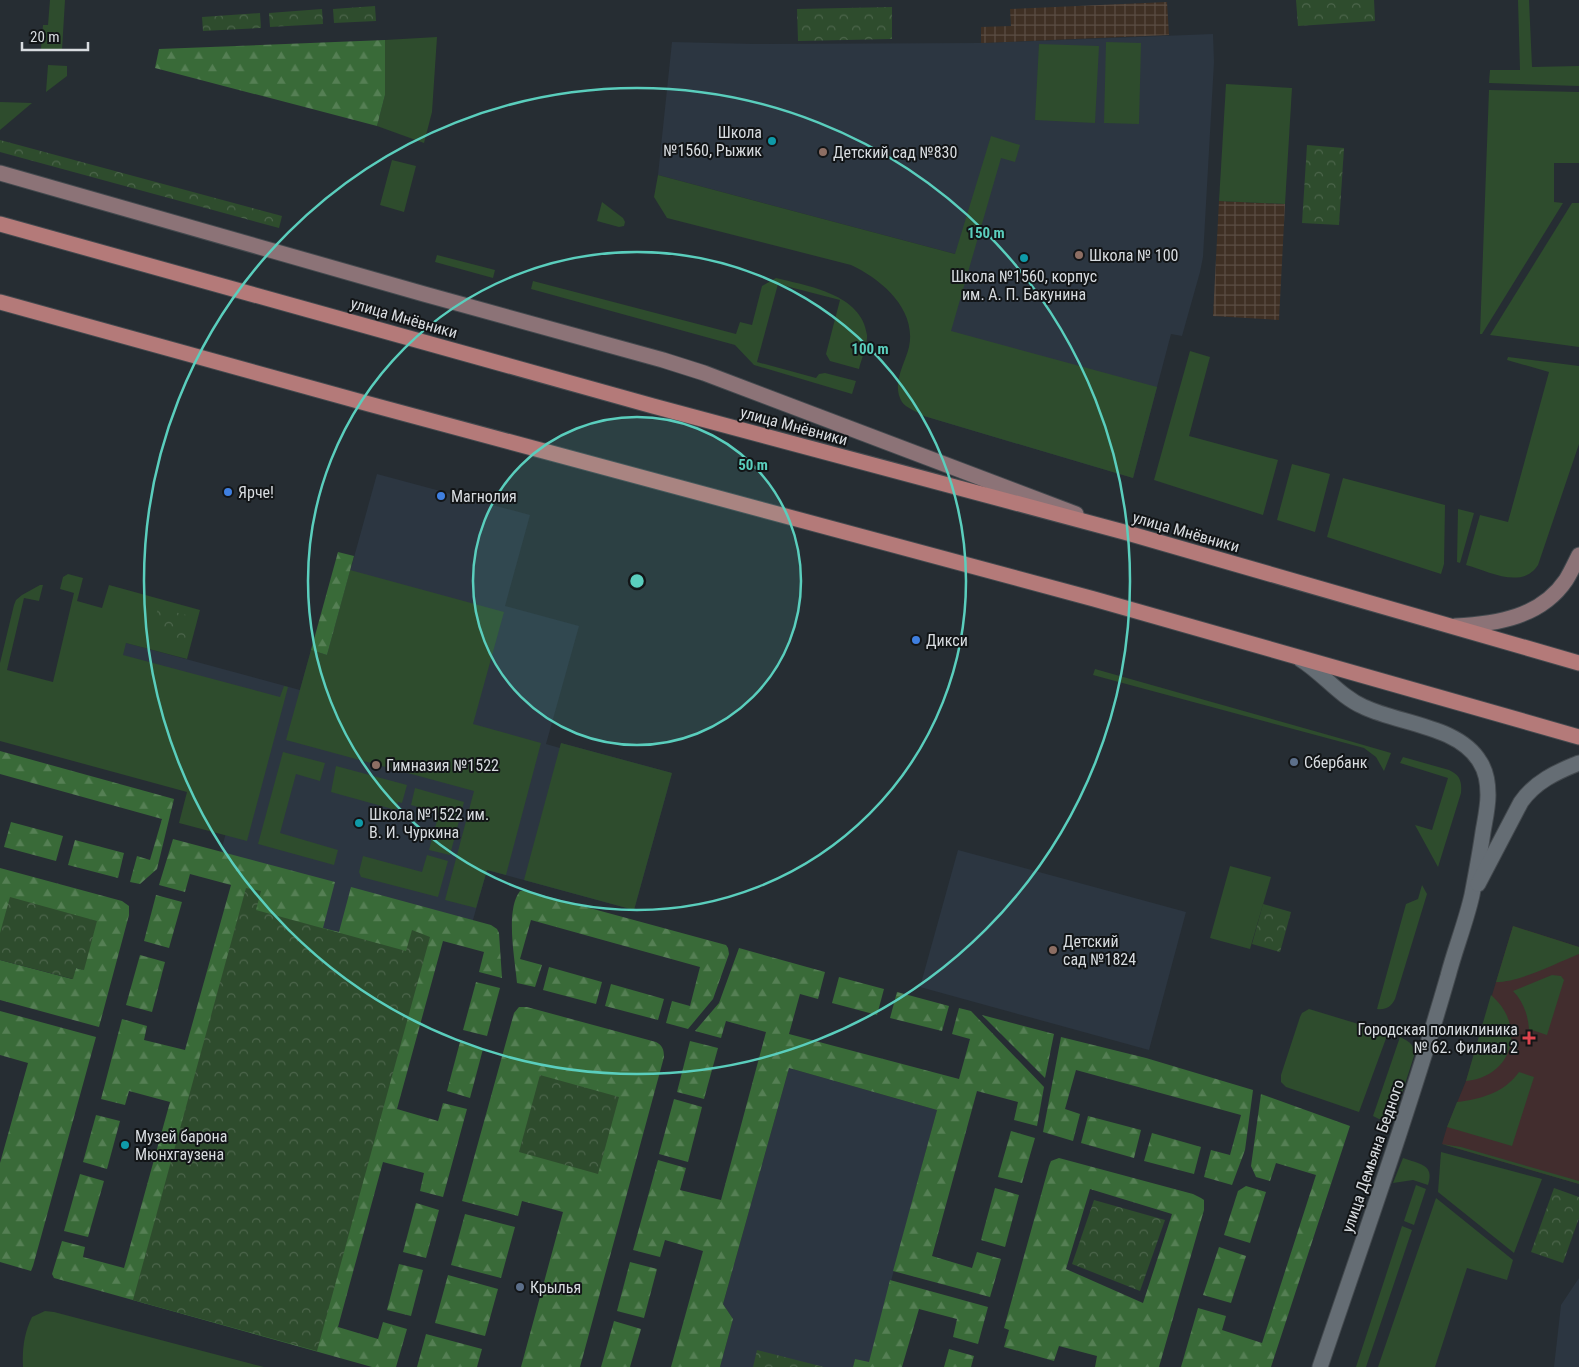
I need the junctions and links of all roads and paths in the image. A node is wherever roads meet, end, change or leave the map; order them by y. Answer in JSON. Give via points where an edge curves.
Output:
{"nodes":[{"id":1,"x":0,"y":173,"type":"edge"},
{"id":2,"x":0,"y":224,"type":"edge"},
{"id":3,"x":0,"y":302,"type":"edge"},
{"id":4,"x":1124,"y":532,"type":"junction"},
{"id":5,"x":1579,"y":555,"type":"edge"},
{"id":6,"x":1449,"y":626,"type":"junction"},
{"id":7,"x":1297,"y":657,"type":"junction"},
{"id":8,"x":1579,"y":664,"type":"edge"},
{"id":9,"x":1579,"y":737,"type":"edge"},
{"id":10,"x":1579,"y":763,"type":"edge"},
{"id":11,"x":1472,"y":896,"type":"junction"},
{"id":12,"x":1320,"y":1367,"type":"edge"}],
"edges":[{"from":1,"to":4,"type":"main road","via":[[704,373]]},
{"from":2,"to":4,"type":"main road","name":"улица Мнёвники"},
{"from":3,"to":7,"type":"main road","via":[[1094,598]]},
{"from":4,"to":6,"type":"main road","name":"улица Мнёвники"},
{"from":5,"to":6,"type":"main road","via":[[1567,579],[1535,610],[1503,621]]},
{"from":6,"to":8,"type":"main road","name":"улица Мнёвники"},
{"from":7,"to":9,"type":"main road"},
{"from":7,"to":11,"type":"street","name":"улица Демьяна Бедного","via":[[1362,706],[1453,737],[1463,742],[1482,764],[1488,795]]},
{"from":10,"to":11,"type":"street","name":"улица Демьяна Бедного","via":[[1552,774],[1529,791]]},
{"from":11,"to":12,"type":"street","name":"улица Демьяна Бедного","via":[[1413,1092]]}]}
